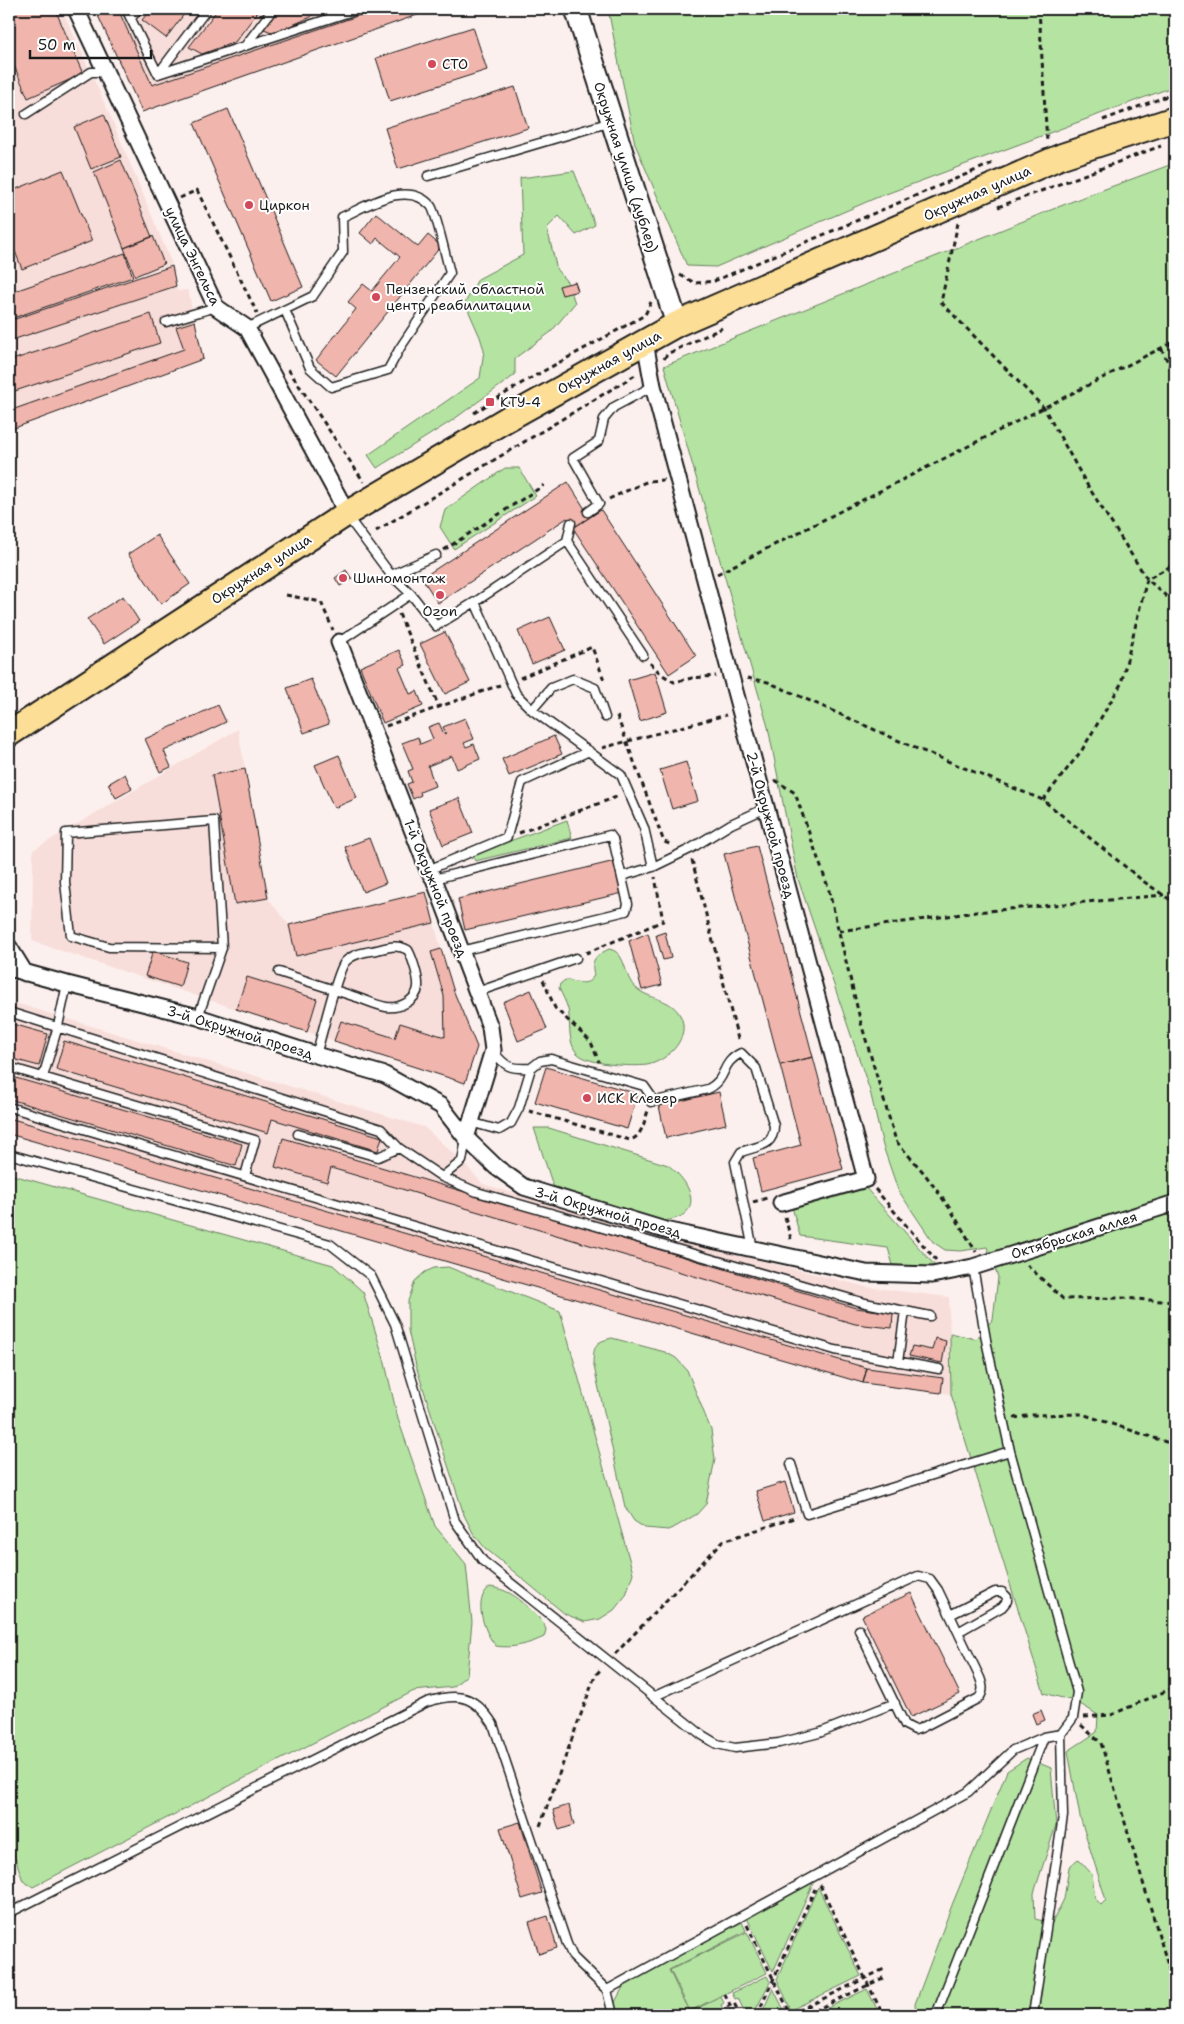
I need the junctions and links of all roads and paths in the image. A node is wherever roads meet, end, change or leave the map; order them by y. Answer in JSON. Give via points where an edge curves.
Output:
{"nodes":[{"id":1,"x":76,"y":9,"type":"edge"},
{"id":2,"x":126,"y":9,"type":"edge"},
{"id":3,"x":138,"y":9,"type":"edge"},
{"id":4,"x":208,"y":9,"type":"edge"},
{"id":5,"x":273,"y":9,"type":"edge"},
{"id":6,"x":336,"y":9,"type":"edge"},
{"id":7,"x":359,"y":9,"type":"edge"},
{"id":8,"x":576,"y":9,"type":"edge"},
{"id":9,"x":1039,"y":9,"type":"edge"},
{"id":10,"x":130,"y":18,"type":"junction"},
{"id":11,"x":328,"y":19,"type":"junction"},
{"id":12,"x":245,"y":46,"type":"junction"},
{"id":13,"x":106,"y":72,"type":"junction"},
{"id":14,"x":158,"y":74,"type":"junction"},
{"id":15,"x":1175,"y":93,"type":"edge"},
{"id":16,"x":26,"y":114,"type":"dead end"},
{"id":17,"x":1175,"y":119,"type":"edge"},
{"id":18,"x":1100,"y":121,"type":"dead end"},
{"id":19,"x":612,"y":122,"type":"junction"},
{"id":20,"x":1055,"y":138,"type":"dead end"},
{"id":21,"x":1166,"y":144,"type":"dead end"},
{"id":22,"x":1044,"y":150,"type":"junction"},
{"id":23,"x":1000,"y":160,"type":"dead end"},
{"id":24,"x":428,"y":176,"type":"dead end"},
{"id":25,"x":993,"y":209,"type":"dead end"},
{"id":26,"x":967,"y":219,"type":"dead end"},
{"id":27,"x":958,"y":222,"type":"junction"},
{"id":28,"x":949,"y":226,"type":"dead end"},
{"id":29,"x":679,"y":274,"type":"dead end"},
{"id":30,"x":652,"y":300,"type":"dead end"},
{"id":31,"x":216,"y":307,"type":"junction"},
{"id":32,"x":285,"y":310,"type":"junction"},
{"id":33,"x":166,"y":322,"type":"dead end"},
{"id":34,"x":677,"y":324,"type":"junction"},
{"id":35,"x":727,"y":325,"type":"dead end"},
{"id":36,"x":247,"y":328,"type":"junction"},
{"id":37,"x":1175,"y":341,"type":"edge"},
{"id":38,"x":645,"y":342,"type":"junction"},
{"id":39,"x":1161,"y":348,"type":"junction"},
{"id":40,"x":1175,"y":376,"type":"edge"},
{"id":41,"x":652,"y":379,"type":"junction"},
{"id":42,"x":1044,"y":408,"type":"junction"},
{"id":43,"x":472,"y":415,"type":"dead end"},
{"id":44,"x":372,"y":478,"type":"dead end"},
{"id":45,"x":364,"y":483,"type":"dead end"},
{"id":46,"x":679,"y":483,"type":"junction"},
{"id":47,"x":544,"y":485,"type":"dead end"},
{"id":48,"x":599,"y":504,"type":"junction"},
{"id":49,"x":588,"y":512,"type":"dead end"},
{"id":50,"x":346,"y":514,"type":"junction"},
{"id":51,"x":570,"y":523,"type":"dead end"},
{"id":52,"x":376,"y":531,"type":"dead end"},
{"id":53,"x":567,"y":542,"type":"junction"},
{"id":54,"x":436,"y":554,"type":"joint"},
{"id":55,"x":1175,"y":564,"type":"edge"},
{"id":56,"x":391,"y":575,"type":"junction"},
{"id":57,"x":1147,"y":578,"type":"junction"},
{"id":58,"x":705,"y":580,"type":"junction"},
{"id":59,"x":411,"y":594,"type":"junction"},
{"id":60,"x":286,"y":595,"type":"dead end"},
{"id":61,"x":475,"y":602,"type":"junction"},
{"id":62,"x":1175,"y":604,"type":"edge"},
{"id":63,"x":395,"y":605,"type":"junction"},
{"id":64,"x":338,"y":642,"type":"junction"},
{"id":65,"x":643,"y":655,"type":"joint"},
{"id":66,"x":731,"y":675,"type":"junction"},
{"id":67,"x":509,"y":682,"type":"junction"},
{"id":68,"x":439,"y":708,"type":"junction"},
{"id":69,"x":532,"y":710,"type":"junction"},
{"id":70,"x":740,"y":711,"type":"junction"},
{"id":71,"x":605,"y":717,"type":"dead end"},
{"id":72,"x":374,"y":731,"type":"junction"},
{"id":73,"x":9,"y":734,"type":"edge"},
{"id":74,"x":589,"y":751,"type":"junction"},
{"id":75,"x":756,"y":768,"type":"junction"},
{"id":76,"x":628,"y":793,"type":"junction"},
{"id":77,"x":1043,"y":800,"type":"junction"},
{"id":78,"x":766,"y":808,"type":"junction"},
{"id":79,"x":507,"y":837,"type":"junction"},
{"id":80,"x":653,"y":867,"type":"junction"},
{"id":81,"x":431,"y":874,"type":"junction"},
{"id":82,"x":622,"y":876,"type":"junction"},
{"id":83,"x":1164,"y":895,"type":"junction"},
{"id":84,"x":1175,"y":903,"type":"edge"},
{"id":85,"x":839,"y":931,"type":"junction"},
{"id":86,"x":9,"y":948,"type":"edge"},
{"id":87,"x":222,"y":948,"type":"junction"},
{"id":88,"x":461,"y":951,"type":"junction"},
{"id":89,"x":576,"y":958,"type":"joint"},
{"id":90,"x":9,"y":968,"type":"edge"},
{"id":91,"x":539,"y":970,"type":"junction"},
{"id":92,"x":279,"y":972,"type":"dead end"},
{"id":93,"x":26,"y":973,"type":"junction"},
{"id":94,"x":66,"y":984,"type":"junction"},
{"id":95,"x":335,"y":990,"type":"junction"},
{"id":96,"x":477,"y":992,"type":"junction"},
{"id":97,"x":9,"y":1012,"type":"edge"},
{"id":98,"x":198,"y":1017,"type":"junction"},
{"id":99,"x":58,"y":1026,"type":"junction"},
{"id":100,"x":493,"y":1050,"type":"junction"},
{"id":101,"x":316,"y":1055,"type":"junction"},
{"id":102,"x":9,"y":1066,"type":"edge"},
{"id":103,"x":531,"y":1068,"type":"junction"},
{"id":104,"x":605,"y":1075,"type":"junction"},
{"id":105,"x":44,"y":1076,"type":"junction"},
{"id":106,"x":651,"y":1102,"type":"junction"},
{"id":107,"x":9,"y":1107,"type":"edge"},
{"id":108,"x":519,"y":1108,"type":"junction"},
{"id":109,"x":470,"y":1122,"type":"junction"},
{"id":110,"x":298,"y":1134,"type":"dead end"},
{"id":111,"x":466,"y":1138,"type":"junction"},
{"id":112,"x":399,"y":1148,"type":"junction"},
{"id":113,"x":9,"y":1154,"type":"edge"},
{"id":114,"x":244,"y":1176,"type":"junction"},
{"id":115,"x":442,"y":1177,"type":"junction"},
{"id":116,"x":866,"y":1179,"type":"junction"},
{"id":117,"x":782,"y":1203,"type":"dead end"},
{"id":118,"x":1175,"y":1203,"type":"edge"},
{"id":119,"x":753,"y":1249,"type":"junction"},
{"id":120,"x":1013,"y":1253,"type":"junction"},
{"id":121,"x":978,"y":1265,"type":"junction"},
{"id":122,"x":947,"y":1272,"type":"junction"},
{"id":123,"x":1175,"y":1302,"type":"edge"},
{"id":124,"x":905,"y":1311,"type":"junction"},
{"id":125,"x":930,"y":1316,"type":"dead end"},
{"id":126,"x":898,"y":1362,"type":"junction"},
{"id":127,"x":939,"y":1369,"type":"dead end"},
{"id":128,"x":1004,"y":1420,"type":"junction"},
{"id":129,"x":1175,"y":1445,"type":"edge"},
{"id":130,"x":1010,"y":1451,"type":"junction"},
{"id":131,"x":791,"y":1464,"type":"dead end"},
{"id":132,"x":807,"y":1514,"type":"junction"},
{"id":133,"x":950,"y":1615,"type":"junction"},
{"id":134,"x":859,"y":1630,"type":"dead end"},
{"id":135,"x":958,"y":1632,"type":"junction"},
{"id":136,"x":608,"y":1662,"type":"junction"},
{"id":137,"x":1175,"y":1687,"type":"edge"},
{"id":138,"x":654,"y":1697,"type":"junction"},
{"id":139,"x":894,"y":1703,"type":"junction"},
{"id":140,"x":1073,"y":1718,"type":"junction"},
{"id":141,"x":1061,"y":1734,"type":"junction"},
{"id":142,"x":1044,"y":1737,"type":"junction"},
{"id":143,"x":533,"y":1843,"type":"junction"},
{"id":144,"x":9,"y":1914,"type":"edge"},
{"id":145,"x":742,"y":1915,"type":"junction"},
{"id":146,"x":884,"y":1969,"type":"dead end"},
{"id":147,"x":887,"y":1976,"type":"dead end"},
{"id":148,"x":865,"y":1978,"type":"junction"},
{"id":149,"x":774,"y":1979,"type":"junction"},
{"id":150,"x":868,"y":1985,"type":"junction"},
{"id":151,"x":607,"y":1990,"type":"junction"},
{"id":152,"x":725,"y":1994,"type":"dead end"},
{"id":153,"x":830,"y":1995,"type":"junction"},
{"id":154,"x":1175,"y":1996,"type":"edge"},
{"id":155,"x":834,"y":2002,"type":"junction"},
{"id":156,"x":730,"y":2005,"type":"junction"},
{"id":157,"x":807,"y":2007,"type":"junction"},
{"id":158,"x":810,"y":2013,"type":"junction"},
{"id":159,"x":613,"y":2015,"type":"edge"},
{"id":160,"x":731,"y":2015,"type":"edge"},
{"id":161,"x":740,"y":2015,"type":"edge"},
{"id":162,"x":757,"y":2015,"type":"edge"},
{"id":163,"x":790,"y":2015,"type":"edge"},
{"id":164,"x":806,"y":2015,"type":"edge"},
{"id":165,"x":883,"y":2015,"type":"edge"},
{"id":166,"x":936,"y":2015,"type":"edge"},
{"id":167,"x":1033,"y":2015,"type":"edge"}],
"edges":[{"from":1,"to":13,"type":"street","name":"улица Энгельса"},
{"from":2,"to":10,"type":"lane"},
{"from":3,"to":10,"type":"lane"},
{"from":4,"to":14,"type":"lane"},
{"from":5,"to":12,"type":"lane"},
{"from":6,"to":11,"type":"lane"},
{"from":7,"to":11,"type":"lane"},
{"from":8,"to":19,"type":"street","name":"Окружная улица (дублер)"},
{"from":9,"to":22,"type":"path"},
{"from":10,"to":14,"type":"lane"},
{"from":11,"to":12,"type":"lane"},
{"from":12,"to":14,"type":"lane"},
{"from":13,"to":16,"type":"lane","via":[[91,72]]},
{"from":13,"to":31,"type":"street","name":"улица Энгельса"},
{"from":15,"to":18,"type":"path"},
{"from":17,"to":22,"type":"main road","name":"Окружная улица"},
{"from":19,"to":24,"type":"lane"},
{"from":19,"to":34,"type":"street","name":"Окружная улица (дублер)"},
{"from":20,"to":22,"type":"path"},
{"from":21,"to":25,"type":"path"},
{"from":22,"to":34,"type":"main road","name":"Окружная улица"},
{"from":23,"to":29,"type":"path","via":[[714,281],[695,283]]},
{"from":26,"to":27,"type":"path"},
{"from":27,"to":28,"type":"path"},
{"from":27,"to":42,"type":"path","via":[[941,302]]},
{"from":30,"to":43,"type":"path","via":[[645,315],[522,383]]},
{"from":31,"to":33,"type":"lane"},
{"from":31,"to":36,"type":"street","name":"улица Энгельса"},
{"from":32,"to":32,"type":"lane","via":[[313,296],[343,252],[342,217],[388,196],[415,195],[432,207],[450,273],[388,370],[331,387],[310,368]]},
{"from":32,"to":36,"type":"lane"},
{"from":34,"to":38,"type":"main road","name":"Окружная улица"},
{"from":35,"to":41,"type":"path","via":[[667,354]]},
{"from":36,"to":50,"type":"street","name":"улица Энгельса"},
{"from":37,"to":39,"type":"path"},
{"from":38,"to":41,"type":"street","name":"2-й Окружной проезд"},
{"from":38,"to":50,"type":"main road","name":"Окружная улица"},
{"from":39,"to":40,"type":"path"},
{"from":39,"to":42,"type":"path"},
{"from":41,"to":46,"type":"street","name":"2-й Окружной проезд"},
{"from":41,"to":48,"type":"lane","via":[[614,407],[604,419],[599,442],[573,458]]},
{"from":41,"to":52,"type":"path","via":[[635,374]]},
{"from":42,"to":57,"type":"path","via":[[1086,484]]},
{"from":42,"to":58,"type":"path"},
{"from":44,"to":45,"type":"path"},
{"from":46,"to":48,"type":"path","via":[[648,481]]},
{"from":46,"to":58,"type":"street","name":"2-й Окружной проезд"},
{"from":47,"to":54,"type":"path"},
{"from":48,"to":49,"type":"lane"},
{"from":50,"to":56,"type":"lane"},
{"from":50,"to":73,"type":"main road","name":"Окружная улица"},
{"from":51,"to":53,"type":"lane"},
{"from":53,"to":61,"type":"lane"},
{"from":53,"to":65,"type":"lane"},
{"from":54,"to":56,"type":"lane"},
{"from":55,"to":57,"type":"path"},
{"from":56,"to":59,"type":"lane"},
{"from":57,"to":62,"type":"path"},
{"from":57,"to":77,"type":"path","via":[[1121,684],[1082,750]]},
{"from":58,"to":66,"type":"street","name":"2-й Окружной проезд"},
{"from":59,"to":61,"type":"lane","via":[[436,626]]},
{"from":59,"to":63,"type":"lane"},
{"from":60,"to":64,"type":"path","via":[[321,602]]},
{"from":61,"to":67,"type":"lane"},
{"from":63,"to":64,"type":"lane"},
{"from":63,"to":68,"type":"path"},
{"from":64,"to":72,"type":"street","name":"1-й Окружной проезд"},
{"from":65,"to":66,"type":"path","via":[[660,674],[674,682]]},
{"from":66,"to":70,"type":"street","name":"2-й Окружной проезд"},
{"from":66,"to":77,"type":"path","via":[[768,682],[913,747]]},
{"from":67,"to":68,"type":"path"},
{"from":67,"to":69,"type":"lane"},
{"from":68,"to":72,"type":"path"},
{"from":69,"to":71,"type":"lane","via":[[551,688],[573,680],[595,688]]},
{"from":69,"to":74,"type":"lane"},
{"from":70,"to":74,"type":"path"},
{"from":70,"to":75,"type":"street","name":"2-й Окружной проезд"},
{"from":72,"to":81,"type":"street","name":"1-й Окружной проезд"},
{"from":74,"to":76,"type":"lane","via":[[621,775]]},
{"from":74,"to":79,"type":"lane","via":[[522,782]]},
{"from":75,"to":78,"type":"street","name":"2-й Окружной проезд"},
{"from":75,"to":85,"type":"path","via":[[795,793],[828,887]]},
{"from":76,"to":79,"type":"path"},
{"from":76,"to":80,"type":"lane","via":[[644,828]]},
{"from":77,"to":83,"type":"path"},
{"from":78,"to":80,"type":"lane"},
{"from":78,"to":116,"type":"street","name":"2-й Окружной проезд"},
{"from":79,"to":81,"type":"lane"},
{"from":80,"to":82,"type":"lane"},
{"from":80,"to":89,"type":"path","via":[[663,921]]},
{"from":81,"to":82,"type":"lane","via":[[610,835]]},
{"from":81,"to":88,"type":"street","name":"1-й Окружной проезд"},
{"from":82,"to":88,"type":"lane","via":[[628,904],[626,911]]},
{"from":83,"to":84,"type":"path"},
{"from":83,"to":85,"type":"path","via":[[976,912]]},
{"from":85,"to":121,"type":"path","via":[[896,1141],[952,1210]]},
{"from":86,"to":93,"type":"street"},
{"from":87,"to":87,"type":"lane","via":[[214,821],[66,833],[65,882],[71,936],[109,947]]},
{"from":87,"to":98,"type":"lane"},
{"from":88,"to":96,"type":"street","name":"1-й Окружной проезд"},
{"from":89,"to":91,"type":"lane"},
{"from":90,"to":93,"type":"street","name":"3-й Окружной проезд"},
{"from":91,"to":96,"type":"lane"},
{"from":91,"to":104,"type":"path","via":[[555,1008],[591,1042]]},
{"from":92,"to":95,"type":"lane"},
{"from":93,"to":94,"type":"street","name":"3-й Окружной проезд"},
{"from":94,"to":98,"type":"street","name":"3-й Окружной проезд"},
{"from":94,"to":99,"type":"lane"},
{"from":95,"to":95,"type":"lane","via":[[342,966],[352,956],[394,946],[408,950],[412,956],[418,986],[414,997],[407,1003],[386,1007]]},
{"from":95,"to":101,"type":"lane"},
{"from":96,"to":100,"type":"street","name":"1-й Окружной проезд","via":[[490,1027]]},
{"from":97,"to":99,"type":"lane"},
{"from":98,"to":101,"type":"street","name":"3-й Окружной проезд"},
{"from":99,"to":105,"type":"lane"},
{"from":99,"to":112,"type":"lane","via":[[381,1129]]},
{"from":100,"to":103,"type":"lane","via":[[501,1061],[515,1069]]},
{"from":100,"to":109,"type":"street","name":"1-й Окружной проезд"},
{"from":101,"to":111,"type":"street","name":"3-й Окружной проезд","via":[[385,1075],[440,1106]]},
{"from":102,"to":105,"type":"lane"},
{"from":103,"to":104,"type":"lane","via":[[540,1061],[551,1059]]},
{"from":103,"to":108,"type":"lane"},
{"from":104,"to":106,"type":"lane","via":[[644,1086]]},
{"from":105,"to":114,"type":"lane","via":[[255,1140]]},
{"from":106,"to":108,"type":"path","via":[[639,1134],[630,1140]]},
{"from":106,"to":119,"type":"lane","via":[[716,1085],[727,1063],[741,1053],[756,1068],[774,1134],[765,1145],[741,1152],[735,1162]]},
{"from":107,"to":114,"type":"lane"},
{"from":108,"to":109,"type":"lane","via":[[511,1123],[499,1130]]},
{"from":109,"to":111,"type":"street","name":"1-й Окружной проезд"},
{"from":110,"to":112,"type":"lane","via":[[378,1157]]},
{"from":111,"to":115,"type":"lane","via":[[462,1160]]},
{"from":111,"to":119,"type":"street","name":"3-й Окружной проезд","via":[[524,1188],[665,1230]]},
{"from":112,"to":115,"type":"lane"},
{"from":113,"to":136,"type":"lane","via":[[330,1244],[371,1276],[395,1324],[455,1521],[483,1561]]},
{"from":114,"to":126,"type":"lane","via":[[836,1350]]},
{"from":115,"to":124,"type":"lane","via":[[477,1192],[865,1303]]},
{"from":116,"to":117,"type":"street"},
{"from":116,"to":122,"type":"path"},
{"from":118,"to":120,"type":"street","name":"Октябрьская аллея"},
{"from":119,"to":122,"type":"street","name":"3-й Окружной проезд","via":[[866,1273],[932,1275]]},
{"from":120,"to":121,"type":"street","name":"Октябрьская аллея"},
{"from":120,"to":123,"type":"path","via":[[1063,1299],[1123,1298]]},
{"from":121,"to":122,"type":"street","name":"3-й Окружной проезд"},
{"from":121,"to":128,"type":"lane","via":[[986,1345]]},
{"from":124,"to":125,"type":"lane"},
{"from":124,"to":126,"type":"lane"},
{"from":126,"to":127,"type":"lane"},
{"from":128,"to":129,"type":"path","via":[[1032,1415],[1082,1414]]},
{"from":128,"to":130,"type":"lane"},
{"from":130,"to":132,"type":"lane"},
{"from":130,"to":140,"type":"lane","via":[[1078,1692]]},
{"from":131,"to":132,"type":"lane"},
{"from":132,"to":136,"type":"path","via":[[723,1541]]},
{"from":133,"to":135,"type":"lane"},
{"from":133,"to":135,"type":"lane","via":[[995,1592],[1002,1592],[1007,1597],[1002,1607]]},
{"from":133,"to":138,"type":"lane","via":[[930,1579],[918,1576]]},
{"from":134,"to":139,"type":"lane"},
{"from":135,"to":139,"type":"lane","via":[[983,1684],[979,1698],[915,1730],[905,1725]]},
{"from":136,"to":138,"type":"lane"},
{"from":136,"to":143,"type":"path","via":[[594,1676]]},
{"from":137,"to":140,"type":"path","via":[[1111,1715]]},
{"from":138,"to":139,"type":"lane","via":[[716,1744],[735,1748],[779,1743],[819,1733]]},
{"from":140,"to":141,"type":"lane"},
{"from":140,"to":154,"type":"path","via":[[1101,1743]]},
{"from":141,"to":142,"type":"lane"},
{"from":141,"to":167,"type":"lane","via":[[1063,1816]]},
{"from":142,"to":145,"type":"lane","via":[[1013,1750],[968,1792]]},
{"from":142,"to":166,"type":"lane"},
{"from":143,"to":144,"type":"lane","via":[[493,1724],[472,1700],[460,1696],[444,1697],[427,1702]]},
{"from":143,"to":151,"type":"lane","via":[[573,1957]]},
{"from":145,"to":149,"type":"path"},
{"from":145,"to":151,"type":"lane"},
{"from":146,"to":148,"type":"path"},
{"from":147,"to":150,"type":"path"},
{"from":148,"to":149,"type":"path","via":[[818,1882]]},
{"from":148,"to":150,"type":"path"},
{"from":148,"to":153,"type":"path"},
{"from":149,"to":162,"type":"path"},
{"from":149,"to":163,"type":"path"},
{"from":150,"to":155,"type":"path"},
{"from":150,"to":165,"type":"path"},
{"from":151,"to":159,"type":"lane"},
{"from":152,"to":156,"type":"path"},
{"from":153,"to":155,"type":"path"},
{"from":153,"to":157,"type":"path"},
{"from":155,"to":158,"type":"path"},
{"from":156,"to":160,"type":"path","via":[[727,2007]]},
{"from":156,"to":161,"type":"path","via":[[734,2003]]},
{"from":157,"to":158,"type":"path"},
{"from":157,"to":163,"type":"path"},
{"from":158,"to":164,"type":"path"}]}
